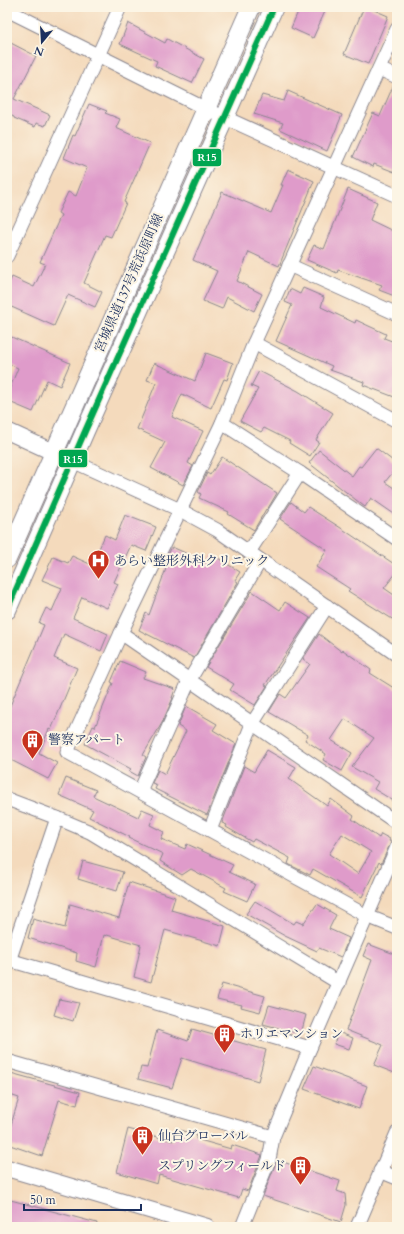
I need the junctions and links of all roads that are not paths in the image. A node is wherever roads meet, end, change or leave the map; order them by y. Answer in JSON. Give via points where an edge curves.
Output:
{"nodes":[{"id":1,"x":120,"y":7,"type":"edge"},
{"id":2,"x":251,"y":7,"type":"edge"},
{"id":3,"x":274,"y":7,"type":"edge"},
{"id":4,"x":7,"y":10,"type":"edge"},
{"id":5,"x":397,"y":29,"type":"edge"},
{"id":6,"x":98,"y":56,"type":"junction"},
{"id":7,"x":379,"y":69,"type":"junction"},
{"id":8,"x":397,"y":77,"type":"edge"},
{"id":9,"x":206,"y":109,"type":"junction"},
{"id":10,"x":225,"y":117,"type":"junction"},
{"id":11,"x":334,"y":168,"type":"junction"},
{"id":12,"x":397,"y":196,"type":"edge"},
{"id":13,"x":7,"y":256,"type":"edge"},
{"id":14,"x":289,"y":265,"type":"junction"},
{"id":15,"x":397,"y":314,"type":"edge"},
{"id":16,"x":254,"y":343,"type":"junction"},
{"id":17,"x":397,"y":421,"type":"edge"},
{"id":18,"x":222,"y":423,"type":"junction"},
{"id":19,"x":7,"y":431,"type":"edge"},
{"id":20,"x":55,"y":453,"type":"junction"},
{"id":21,"x":72,"y":460,"type":"junction"},
{"id":22,"x":300,"y":473,"type":"junction"},
{"id":23,"x":180,"y":510,"type":"junction"},
{"id":24,"x":397,"y":539,"type":"edge"},
{"id":25,"x":249,"y":552,"type":"junction"},
{"id":26,"x":7,"y":559,"type":"edge"},
{"id":27,"x":260,"y":561,"type":"junction"},
{"id":28,"x":327,"y":606,"type":"junction"},
{"id":29,"x":7,"y":610,"type":"edge"},
{"id":30,"x":121,"y":634,"type":"junction"},
{"id":31,"x":397,"y":655,"type":"edge"},
{"id":32,"x":189,"y":681,"type":"junction"},
{"id":33,"x":252,"y":724,"type":"junction"},
{"id":34,"x":140,"y":792,"type":"junction"},
{"id":35,"x":7,"y":799,"type":"edge"},
{"id":36,"x":57,"y":818,"type":"junction"},
{"id":37,"x":397,"y":823,"type":"edge"},
{"id":38,"x":210,"y":830,"type":"junction"},
{"id":39,"x":397,"y":847,"type":"edge"},
{"id":40,"x":367,"y":916,"type":"junction"},
{"id":41,"x":397,"y":928,"type":"edge"},
{"id":42,"x":8,"y":964,"type":"edge"},
{"id":43,"x":339,"y":983,"type":"junction"},
{"id":44,"x":310,"y":1048,"type":"junction"},
{"id":45,"x":7,"y":1061,"type":"edge"},
{"id":46,"x":397,"y":1133,"type":"edge"},
{"id":47,"x":273,"y":1137,"type":"junction"},
{"id":48,"x":7,"y":1168,"type":"edge"},
{"id":49,"x":380,"y":1171,"type":"junction"},
{"id":50,"x":397,"y":1178,"type":"edge"},
{"id":51,"x":207,"y":1227,"type":"edge"},
{"id":52,"x":242,"y":1227,"type":"edge"},
{"id":53,"x":357,"y":1227,"type":"edge"}],
"edges":[{"from":1,"to":6,"type":"street"},
{"from":2,"to":9,"type":"main road","name":"宮城県道137号荒浜原町線"},
{"from":3,"to":10,"type":"main road","name":"宮城県道137号荒浜原町線"},
{"from":4,"to":6,"type":"street"},
{"from":5,"to":7,"type":"street"},
{"from":6,"to":9,"type":"street"},
{"from":6,"to":13,"type":"street"},
{"from":7,"to":8,"type":"street"},
{"from":7,"to":11,"type":"street"},
{"from":9,"to":10,"type":"street"},
{"from":9,"to":20,"type":"main road","name":"宮城県道137号荒浜原町線"},
{"from":10,"to":11,"type":"street"},
{"from":10,"to":21,"type":"main road","name":"宮城県道137号荒浜原町線"},
{"from":11,"to":12,"type":"street"},
{"from":11,"to":14,"type":"street"},
{"from":14,"to":15,"type":"street"},
{"from":14,"to":16,"type":"street"},
{"from":16,"to":17,"type":"street"},
{"from":16,"to":18,"type":"street"},
{"from":18,"to":22,"type":"street"},
{"from":18,"to":23,"type":"street"},
{"from":19,"to":20,"type":"street"},
{"from":20,"to":21,"type":"street"},
{"from":20,"to":26,"type":"main road","name":"宮城県道137号荒浜原町線"},
{"from":21,"to":23,"type":"street"},
{"from":21,"to":29,"type":"main road","name":"宮城県道137号荒浜原町線"},
{"from":22,"to":24,"type":"street"},
{"from":22,"to":25,"type":"street"},
{"from":23,"to":25,"type":"street","via":[[217,530]]},
{"from":23,"to":30,"type":"street"},
{"from":25,"to":27,"type":"street"},
{"from":27,"to":28,"type":"street"},
{"from":27,"to":32,"type":"street"},
{"from":28,"to":31,"type":"street"},
{"from":28,"to":33,"type":"street"},
{"from":30,"to":32,"type":"street"},
{"from":30,"to":34,"type":"street","via":[[67,752]]},
{"from":32,"to":33,"type":"street"},
{"from":32,"to":34,"type":"street"},
{"from":33,"to":37,"type":"street"},
{"from":33,"to":38,"type":"street"},
{"from":34,"to":38,"type":"street"},
{"from":35,"to":36,"type":"street"},
{"from":36,"to":42,"type":"street"},
{"from":36,"to":43,"type":"street","via":[[90,832]]},
{"from":38,"to":40,"type":"street"},
{"from":39,"to":40,"type":"street"},
{"from":40,"to":41,"type":"street"},
{"from":40,"to":43,"type":"street"},
{"from":42,"to":44,"type":"street"},
{"from":43,"to":44,"type":"street"},
{"from":44,"to":47,"type":"street"},
{"from":45,"to":47,"type":"street"},
{"from":46,"to":49,"type":"street"},
{"from":47,"to":52,"type":"street","via":[[269,1160]]},
{"from":48,"to":51,"type":"street"},
{"from":49,"to":50,"type":"street"},
{"from":49,"to":53,"type":"street"}]}
